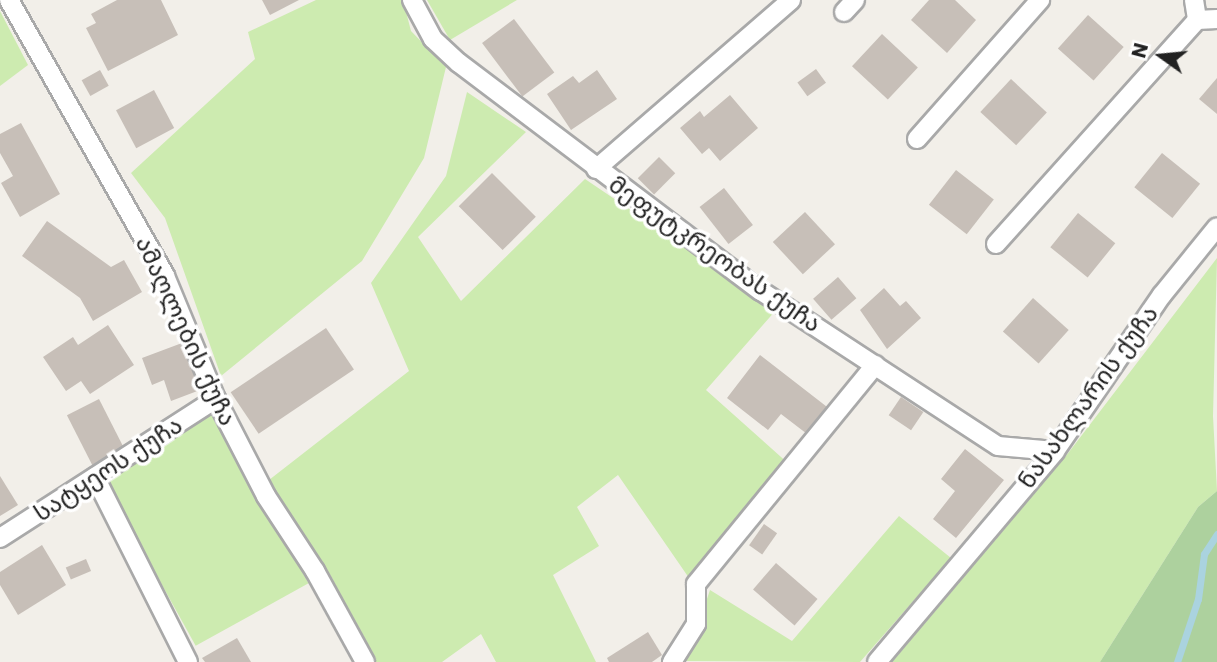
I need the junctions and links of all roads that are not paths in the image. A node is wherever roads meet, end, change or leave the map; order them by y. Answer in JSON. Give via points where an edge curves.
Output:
{"nodes":[{"id":1,"x":9,"y":0,"type":"edge"},
{"id":2,"x":412,"y":0,"type":"edge"},
{"id":3,"x":791,"y":0,"type":"edge"},
{"id":4,"x":1041,"y":0,"type":"edge"},
{"id":5,"x":1194,"y":0,"type":"edge"},
{"id":6,"x":1217,"y":19,"type":"edge"},
{"id":7,"x":1197,"y":20,"type":"junction"},
{"id":8,"x":917,"y":139,"type":"dead end"},
{"id":9,"x":596,"y":169,"type":"junction"},
{"id":10,"x":1217,"y":227,"type":"edge"},
{"id":11,"x":996,"y":244,"type":"dead end"},
{"id":12,"x":875,"y":365,"type":"junction"},
{"id":13,"x":216,"y":399,"type":"junction"},
{"id":14,"x":1055,"y":452,"type":"junction"},
{"id":15,"x":95,"y":477,"type":"junction"},
{"id":16,"x":0,"y":538,"type":"edge"},
{"id":17,"x":188,"y":662,"type":"edge"},
{"id":18,"x":365,"y":662,"type":"edge"},
{"id":19,"x":672,"y":662,"type":"edge"},
{"id":20,"x":877,"y":662,"type":"edge"}],
"edges":[{"from":1,"to":13,"type":"street","name":"ამაღლების ქუჩა","via":[[165,276]]},
{"from":2,"to":9,"type":"street","name":"მეფუტკრეობას ქუჩა","via":[[433,39],[459,63]]},
{"from":3,"to":9,"type":"street"},
{"from":4,"to":8,"type":"street"},
{"from":5,"to":7,"type":"street"},
{"from":6,"to":7,"type":"street"},
{"from":7,"to":11,"type":"street"},
{"from":9,"to":12,"type":"street","name":"მეფუტკრეობას ქუჩა","via":[[761,291]]},
{"from":10,"to":14,"type":"street","name":"ნასახლარის ქუჩა","via":[[1162,295]]},
{"from":12,"to":14,"type":"street","name":"მეფუტკრეობას ქუჩა","via":[[998,446]]},
{"from":12,"to":19,"type":"street","via":[[696,584],[696,624]]},
{"from":13,"to":15,"type":"street","name":"სატყეოს ქუჩა"},
{"from":13,"to":18,"type":"street","name":"ამაღლების ქუჩა","via":[[266,496],[315,571]]},
{"from":14,"to":20,"type":"street","name":"ნასახლარის ქუჩა"},
{"from":15,"to":16,"type":"street","name":"სატყეოს ქუჩა"},
{"from":15,"to":17,"type":"street"}]}
